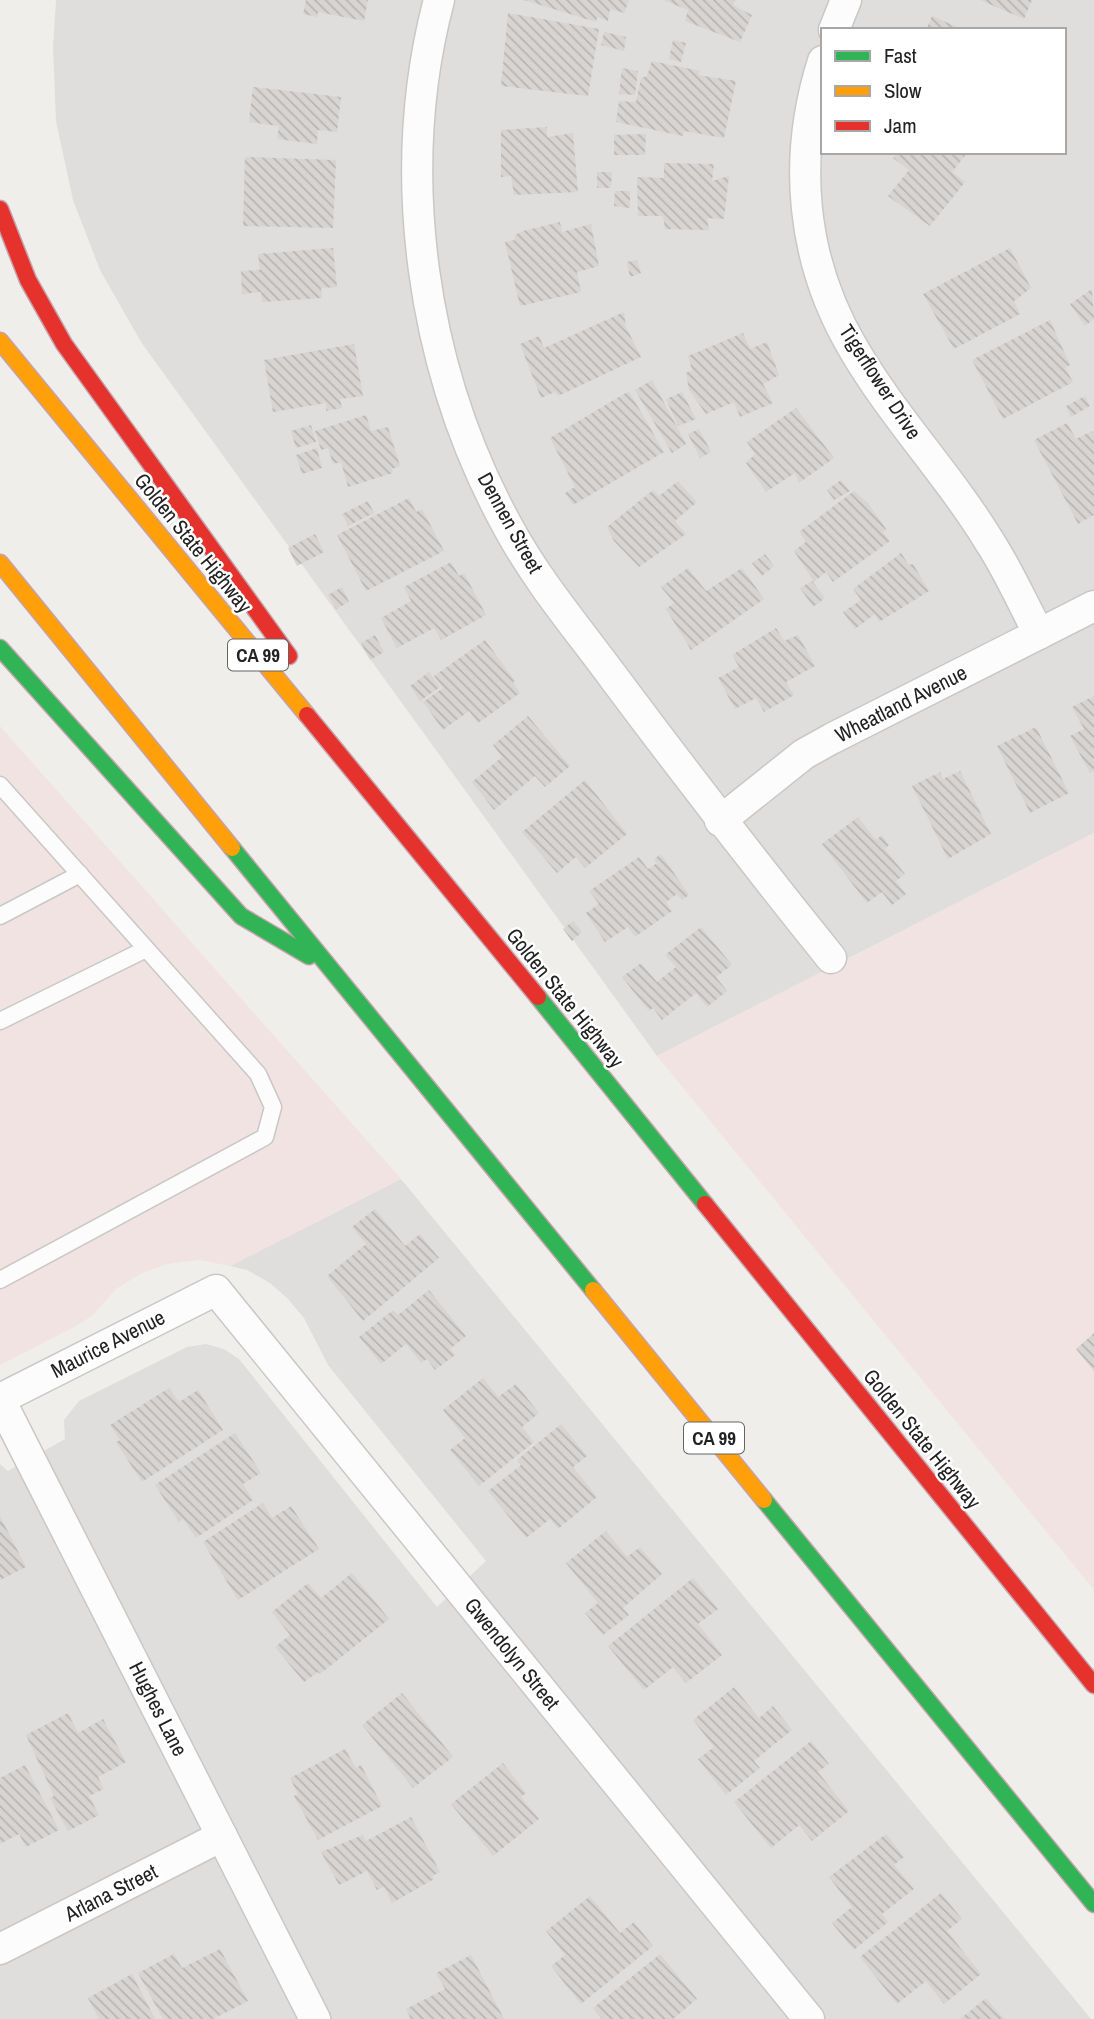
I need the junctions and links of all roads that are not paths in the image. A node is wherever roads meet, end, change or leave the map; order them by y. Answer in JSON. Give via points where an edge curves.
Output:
{"nodes":[{"id":1,"x":439,"y":0,"type":"edge"},
{"id":2,"x":846,"y":0,"type":"edge"},
{"id":3,"x":835,"y":28,"type":"edge"},
{"id":4,"x":821,"y":67,"type":"edge"},
{"id":5,"x":0,"y":209,"type":"edge"},
{"id":6,"x":0,"y":341,"type":"edge"},
{"id":7,"x":0,"y":563,"type":"edge"},
{"id":8,"x":1094,"y":606,"type":"edge"},
{"id":9,"x":1039,"y":634,"type":"junction"},
{"id":10,"x":0,"y":648,"type":"edge"},
{"id":11,"x":298,"y":668,"type":"dead end"},
{"id":12,"x":354,"y":747,"type":"dead end"},
{"id":13,"x":0,"y":785,"type":"edge"},
{"id":14,"x":720,"y":821,"type":"junction"},
{"id":15,"x":80,"y":874,"type":"junction"},
{"id":16,"x":0,"y":916,"type":"edge"},
{"id":17,"x":146,"y":949,"type":"junction"},
{"id":18,"x":831,"y":958,"type":"dead end"},
{"id":19,"x":516,"y":970,"type":"junction"},
{"id":20,"x":333,"y":971,"type":"junction"},
{"id":21,"x":0,"y":1021,"type":"edge"},
{"id":22,"x":0,"y":1280,"type":"edge"},
{"id":23,"x":216,"y":1290,"type":"joint"},
{"id":24,"x":0,"y":1400,"type":"edge"},
{"id":25,"x":1094,"y":1685,"type":"edge"},
{"id":26,"x":222,"y":1836,"type":"junction"},
{"id":27,"x":1094,"y":1904,"type":"edge"},
{"id":28,"x":0,"y":1949,"type":"edge"},
{"id":29,"x":315,"y":2019,"type":"edge"},
{"id":30,"x":808,"y":2019,"type":"edge"}],
"edges":[{"from":1,"to":14,"type":"street","name":"Dennen Street","via":[[421,97],[417,175],[431,315],[450,390],[476,462],[529,564]]},
{"from":2,"to":3,"type":"street"},
{"from":4,"to":9,"type":"street","name":"Tigerflower Drive","via":[[804,148],[805,202],[829,301],[853,349],[992,544]]},
{"from":5,"to":11,"type":"highway","via":[[28,281],[64,344]]},
{"from":6,"to":19,"type":"highway","name":"Golden State Highway","number":"CA 99"},
{"from":7,"to":20,"type":"highway","number":"CA 99"},
{"from":8,"to":9,"type":"street","name":"Wheatland Avenue"},
{"from":9,"to":14,"type":"street","name":"Wheatland Avenue","via":[[804,754]]},
{"from":10,"to":20,"type":"highway","via":[[242,916]]},
{"from":12,"to":19,"type":"highway"},
{"from":13,"to":15,"type":"lane"},
{"from":14,"to":18,"type":"street","name":"Dennen Street"},
{"from":15,"to":16,"type":"lane"},
{"from":15,"to":17,"type":"lane"},
{"from":17,"to":21,"type":"lane"},
{"from":17,"to":22,"type":"lane","via":[[258,1073],[273,1107],[265,1137]]},
{"from":19,"to":25,"type":"highway","name":"Golden State Highway","number":"CA 99"},
{"from":20,"to":27,"type":"highway","number":"CA 99"},
{"from":23,"to":24,"type":"street","name":"Maurice Avenue"},
{"from":23,"to":30,"type":"street","name":"Gwendolyn Street"},
{"from":24,"to":26,"type":"street","name":"Hughes Lane"},
{"from":26,"to":28,"type":"street","name":"Arlana Street"},
{"from":26,"to":29,"type":"street","name":"Hughes Lane"}]}
